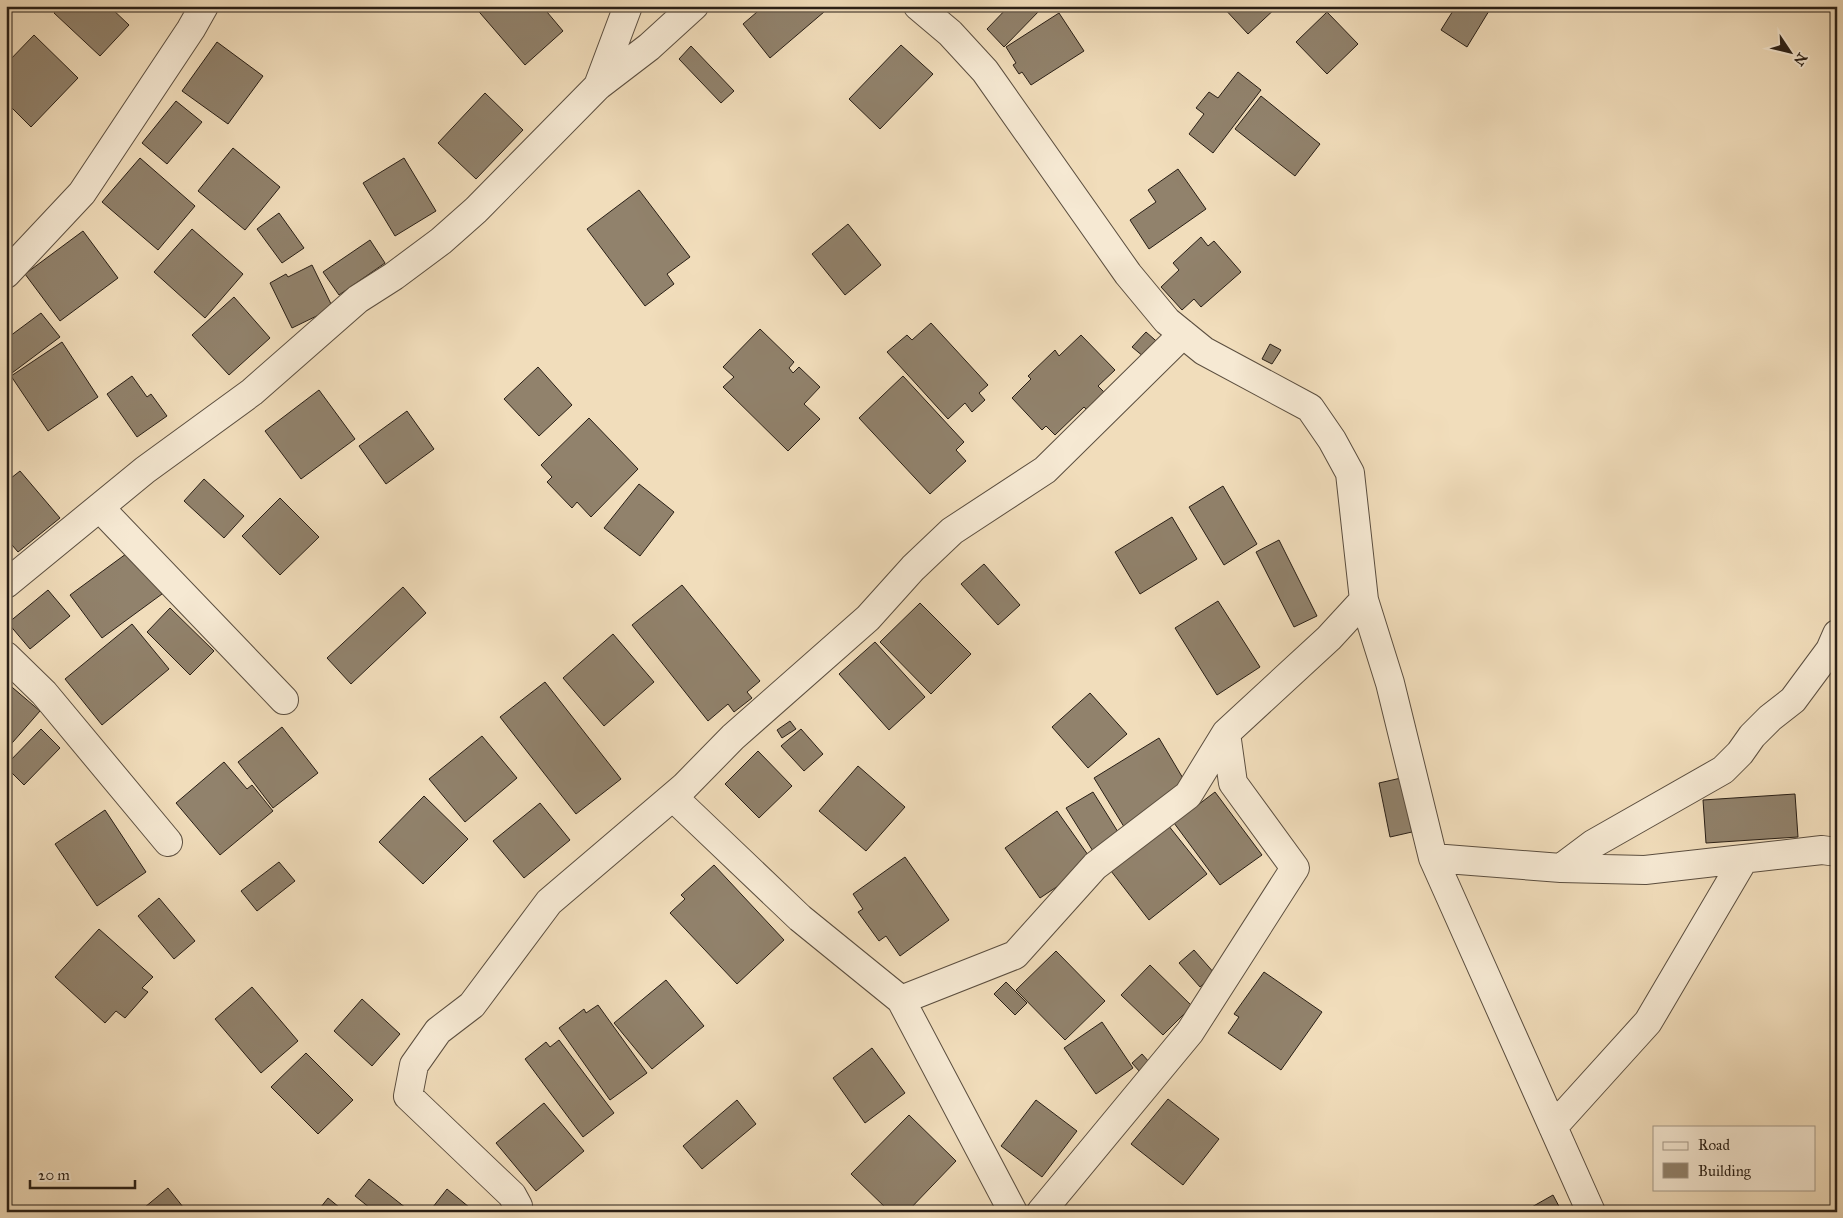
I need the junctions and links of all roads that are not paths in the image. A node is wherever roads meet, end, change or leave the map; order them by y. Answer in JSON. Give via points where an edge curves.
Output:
{"nodes":[{"id":1,"x":204,"y":6,"type":"edge"},
{"id":2,"x":628,"y":6,"type":"edge"},
{"id":3,"x":694,"y":6,"type":"edge"},
{"id":4,"x":918,"y":6,"type":"edge"},
{"id":5,"x":598,"y":86,"type":"junction"},
{"id":6,"x":6,"y":274,"type":"edge"},
{"id":7,"x":1183,"y":334,"type":"junction"},
{"id":8,"x":100,"y":508,"type":"junction"},
{"id":9,"x":6,"y":584,"type":"edge"},
{"id":10,"x":1364,"y":600,"type":"junction"},
{"id":11,"x":1837,"y":634,"type":"edge"},
{"id":12,"x":6,"y":656,"type":"edge"},
{"id":13,"x":284,"y":700,"type":"dead end"},
{"id":14,"x":1226,"y":733,"type":"junction"},
{"id":15,"x":673,"y":797,"type":"junction"},
{"id":16,"x":168,"y":842,"type":"dead end"},
{"id":17,"x":1837,"y":852,"type":"edge"},
{"id":18,"x":1433,"y":858,"type":"junction"},
{"id":19,"x":1744,"y":859,"type":"junction"},
{"id":20,"x":1561,"y":868,"type":"junction"},
{"id":21,"x":902,"y":1000,"type":"junction"},
{"id":22,"x":1553,"y":1127,"type":"junction"},
{"id":23,"x":516,"y":1212,"type":"edge"},
{"id":24,"x":1013,"y":1212,"type":"edge"},
{"id":25,"x":1041,"y":1212,"type":"edge"},
{"id":26,"x":1591,"y":1212,"type":"edge"}],
"edges":[{"from":1,"to":6,"type":"street","via":[[82,193]]},
{"from":2,"to":5,"type":"street"},
{"from":3,"to":5,"type":"street","via":[[649,47]]},
{"from":4,"to":7,"type":"street","via":[[950,33],[984,71],[1128,274],[1167,321]]},
{"from":5,"to":8,"type":"street","via":[[442,241],[358,299],[252,392],[145,470]]},
{"from":7,"to":10,"type":"street","via":[[1204,351],[1310,408],[1332,440],[1350,473]]},
{"from":7,"to":15,"type":"street","via":[[1045,470],[952,531],[912,568],[868,618],[733,737]]},
{"from":8,"to":9,"type":"street"},
{"from":8,"to":13,"type":"street"},
{"from":10,"to":14,"type":"street","via":[[1329,638]]},
{"from":10,"to":18,"type":"street","via":[[1390,683]]},
{"from":11,"to":20,"type":"street","via":[[1830,650],[1793,700],[1752,736],[1723,770],[1593,844]]},
{"from":12,"to":16,"type":"street","via":[[44,693]]},
{"from":14,"to":21,"type":"street","via":[[1188,795],[1095,866],[1015,955]]},
{"from":14,"to":25,"type":"street","via":[[1233,783],[1294,868],[1190,1032]]},
{"from":15,"to":21,"type":"street","via":[[800,918]]},
{"from":15,"to":23,"type":"street","via":[[549,902],[472,1005],[438,1031],[414,1065],[408,1096],[512,1194],[518,1206]]},
{"from":17,"to":19,"type":"street","via":[[1822,850]]},
{"from":18,"to":20,"type":"street"},
{"from":18,"to":22,"type":"street"},
{"from":19,"to":20,"type":"street","via":[[1645,870]]},
{"from":19,"to":22,"type":"street","via":[[1648,1022]]},
{"from":21,"to":24,"type":"street"},
{"from":22,"to":26,"type":"street"}]}
